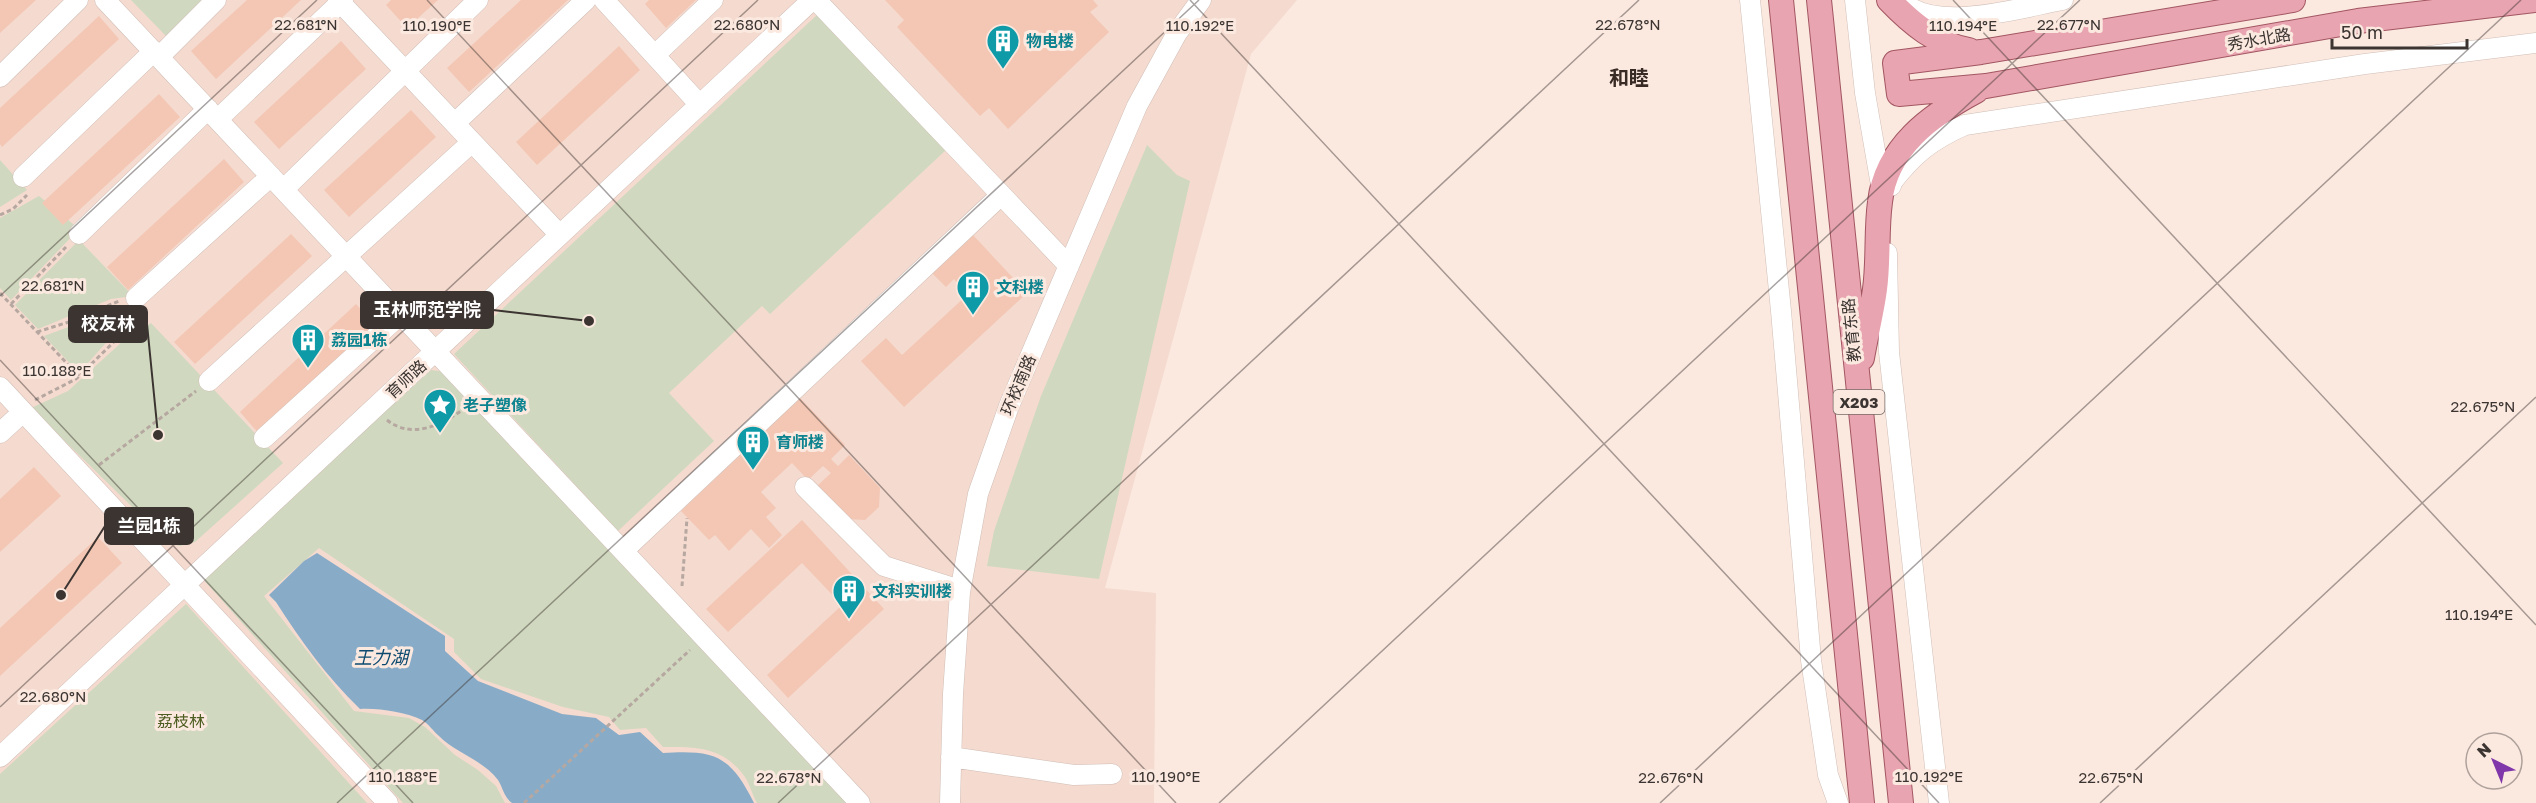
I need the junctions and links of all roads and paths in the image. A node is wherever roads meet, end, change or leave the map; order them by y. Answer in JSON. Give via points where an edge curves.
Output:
{"nodes":[{"id":1,"x":78,"y":0,"type":"edge"},
{"id":2,"x":105,"y":0,"type":"edge"},
{"id":3,"x":216,"y":0,"type":"edge"},
{"id":4,"x":478,"y":0,"type":"edge"},
{"id":5,"x":586,"y":0,"type":"edge"},
{"id":6,"x":712,"y":0,"type":"edge"},
{"id":7,"x":814,"y":0,"type":"edge"},
{"id":8,"x":1201,"y":0,"type":"edge"},
{"id":9,"x":1750,"y":0,"type":"edge"},
{"id":10,"x":1781,"y":0,"type":"edge"},
{"id":11,"x":1819,"y":0,"type":"edge"},
{"id":12,"x":1855,"y":0,"type":"edge"},
{"id":13,"x":1889,"y":0,"type":"edge"},
{"id":14,"x":1901,"y":0,"type":"edge"},
{"id":15,"x":2063,"y":0,"type":"edge"},
{"id":16,"x":2293,"y":0,"type":"edge"},
{"id":17,"x":2534,"y":0,"type":"edge"},
{"id":18,"x":340,"y":1,"type":"edge"},
{"id":19,"x":607,"y":1,"type":"edge"},
{"id":20,"x":2536,"y":43,"type":"edge"},
{"id":21,"x":1981,"y":52,"type":"junction"},
{"id":22,"x":156,"y":54,"type":"junction"},
{"id":23,"x":655,"y":56,"type":"junction"},
{"id":24,"x":406,"y":72,"type":"junction"},
{"id":25,"x":0,"y":77,"type":"edge"},
{"id":26,"x":1986,"y":86,"type":"junction"},
{"id":27,"x":700,"y":105,"type":"junction"},
{"id":28,"x":213,"y":114,"type":"junction"},
{"id":29,"x":454,"y":123,"type":"junction"},
{"id":30,"x":472,"y":142,"type":"junction"},
{"id":31,"x":23,"y":177,"type":"joint"},
{"id":32,"x":278,"y":183,"type":"junction"},
{"id":33,"x":1882,"y":192,"type":"junction"},
{"id":34,"x":1001,"y":195,"type":"junction"},
{"id":35,"x":0,"y":215,"type":"edge"},
{"id":36,"x":1887,"y":222,"type":"junction"},
{"id":37,"x":79,"y":234,"type":"joint"},
{"id":38,"x":560,"y":235,"type":"junction"},
{"id":39,"x":346,"y":255,"type":"junction"},
{"id":40,"x":1069,"y":266,"type":"junction"},
{"id":41,"x":0,"y":293,"type":"edge"},
{"id":42,"x":136,"y":298,"type":"junction"},
{"id":43,"x":11,"y":304,"type":"junction"},
{"id":44,"x":401,"y":314,"type":"junction"},
{"id":45,"x":37,"y":332,"type":"junction"},
{"id":46,"x":436,"y":351,"type":"junction"},
{"id":47,"x":79,"y":376,"type":"junction"},
{"id":48,"x":209,"y":381,"type":"joint"},
{"id":49,"x":0,"y":387,"type":"edge"},
{"id":50,"x":1857,"y":388,"type":"junction"},
{"id":51,"x":479,"y":397,"type":"junction"},
{"id":52,"x":374,"y":409,"type":"junction"},
{"id":53,"x":22,"y":410,"type":"junction"},
{"id":54,"x":0,"y":433,"type":"edge"},
{"id":55,"x":264,"y":438,"type":"dead end"},
{"id":56,"x":84,"y":476,"type":"junction"},
{"id":57,"x":805,"y":487,"type":"dead end"},
{"id":58,"x":689,"y":511,"type":"dead end"},
{"id":59,"x":623,"y":550,"type":"junction"},
{"id":60,"x":186,"y":584,"type":"junction"},
{"id":61,"x":960,"y":590,"type":"junction"},
{"id":62,"x":673,"y":604,"type":"junction"},
{"id":63,"x":705,"y":637,"type":"junction"},
{"id":64,"x":0,"y":757,"type":"edge"},
{"id":65,"x":951,"y":757,"type":"junction"},
{"id":66,"x":358,"y":773,"type":"junction"},
{"id":67,"x":1112,"y":774,"type":"dead end"},
{"id":68,"x":374,"y":803,"type":"edge"},
{"id":69,"x":388,"y":803,"type":"edge"},
{"id":70,"x":524,"y":803,"type":"edge"},
{"id":71,"x":860,"y":803,"type":"edge"},
{"id":72,"x":950,"y":803,"type":"edge"},
{"id":73,"x":1838,"y":803,"type":"edge"},
{"id":74,"x":1862,"y":803,"type":"edge"},
{"id":75,"x":1901,"y":803,"type":"edge"},
{"id":76,"x":1939,"y":803,"type":"edge"}],
"edges":[{"from":1,"to":25,"type":"lane"},
{"from":2,"to":22,"type":"lane"},
{"from":3,"to":22,"type":"lane"},
{"from":4,"to":24,"type":"lane"},
{"from":5,"to":29,"type":"lane"},
{"from":6,"to":23,"type":"lane"},
{"from":7,"to":27,"type":"lane","name":"育师路"},
{"from":7,"to":34,"type":"lane"},
{"from":8,"to":40,"type":"lane","name":"环校南路","via":[[1177,33],[1137,106]]},
{"from":9,"to":73,"type":"lane","via":[[1811,660],[1828,775]]},
{"from":10,"to":74,"type":"main road","number":"X203"},
{"from":11,"to":50,"type":"main road","name":"教育东路","number":"X203"},
{"from":12,"to":33,"type":"lane","via":[[1865,93]]},
{"from":13,"to":21,"type":"main road","via":[[1940,41]]},
{"from":14,"to":15,"type":"lane","via":[[1928,15],[1958,19]]},
{"from":16,"to":21,"type":"main road","name":"秀水北路"},
{"from":17,"to":26,"type":"main road","name":"秀水北路","via":[[2358,21]]},
{"from":18,"to":24,"type":"lane"},
{"from":18,"to":28,"type":"lane"},
{"from":19,"to":23,"type":"lane"},
{"from":20,"to":36,"type":"lane","via":[[2364,64],[1965,125],[1939,136],[1898,174],[1892,182]]},
{"from":21,"to":26,"type":"main road","name":"秀水北路","via":[[1895,63],[1899,94]]},
{"from":22,"to":28,"type":"lane"},
{"from":22,"to":31,"type":"lane"},
{"from":23,"to":27,"type":"lane"},
{"from":24,"to":29,"type":"lane"},
{"from":24,"to":32,"type":"lane"},
{"from":26,"to":33,"type":"main road","via":[[1926,122],[1901,147],[1888,170]]},
{"from":27,"to":38,"type":"lane","name":"育师路"},
{"from":28,"to":32,"type":"lane"},
{"from":28,"to":37,"type":"lane"},
{"from":29,"to":30,"type":"lane"},
{"from":30,"to":38,"type":"lane"},
{"from":30,"to":39,"type":"lane"},
{"from":31,"to":35,"type":"path","via":[[34,190]]},
{"from":32,"to":39,"type":"lane"},
{"from":32,"to":42,"type":"lane"},
{"from":33,"to":36,"type":"lane"},
{"from":33,"to":50,"type":"main road","via":[[1875,289]]},
{"from":34,"to":40,"type":"lane"},
{"from":34,"to":59,"type":"lane"},
{"from":36,"to":76,"type":"lane","via":[[1889,352]]},
{"from":37,"to":43,"type":"path"},
{"from":38,"to":46,"type":"lane","name":"育师路"},
{"from":39,"to":44,"type":"lane"},
{"from":39,"to":48,"type":"lane"},
{"from":40,"to":61,"type":"lane","name":"环校南路","via":[[992,450],[978,494]]},
{"from":41,"to":43,"type":"path"},
{"from":42,"to":45,"type":"path","via":[[117,301]]},
{"from":42,"to":47,"type":"path","via":[[134,315],[124,332]]},
{"from":43,"to":45,"type":"path"},
{"from":44,"to":46,"type":"lane"},
{"from":44,"to":55,"type":"lane"},
{"from":45,"to":47,"type":"path"},
{"from":46,"to":51,"type":"lane"},
{"from":46,"to":52,"type":"lane","name":"育师路"},
{"from":47,"to":53,"type":"path"},
{"from":48,"to":56,"type":"path"},
{"from":49,"to":53,"type":"lane"},
{"from":50,"to":75,"type":"main road","name":"教育东路","number":"X203"},
{"from":51,"to":52,"type":"path","via":[[451,418],[423,430],[402,429]]},
{"from":51,"to":59,"type":"lane"},
{"from":52,"to":60,"type":"lane","name":"育师路"},
{"from":53,"to":54,"type":"lane"},
{"from":53,"to":56,"type":"lane"},
{"from":56,"to":60,"type":"lane"},
{"from":57,"to":61,"type":"lane","via":[[884,567]]},
{"from":58,"to":62,"type":"path","via":[[684,584]]},
{"from":59,"to":62,"type":"lane"},
{"from":60,"to":64,"type":"lane","name":"育师路"},
{"from":60,"to":66,"type":"lane"},
{"from":61,"to":65,"type":"lane","name":"环校南路"},
{"from":62,"to":63,"type":"lane"},
{"from":63,"to":70,"type":"path"},
{"from":63,"to":71,"type":"lane"},
{"from":65,"to":67,"type":"lane","via":[[1074,775]]},
{"from":65,"to":72,"type":"lane","name":"环校南路"},
{"from":66,"to":68,"type":"lane"},
{"from":66,"to":69,"type":"lane"}]}
